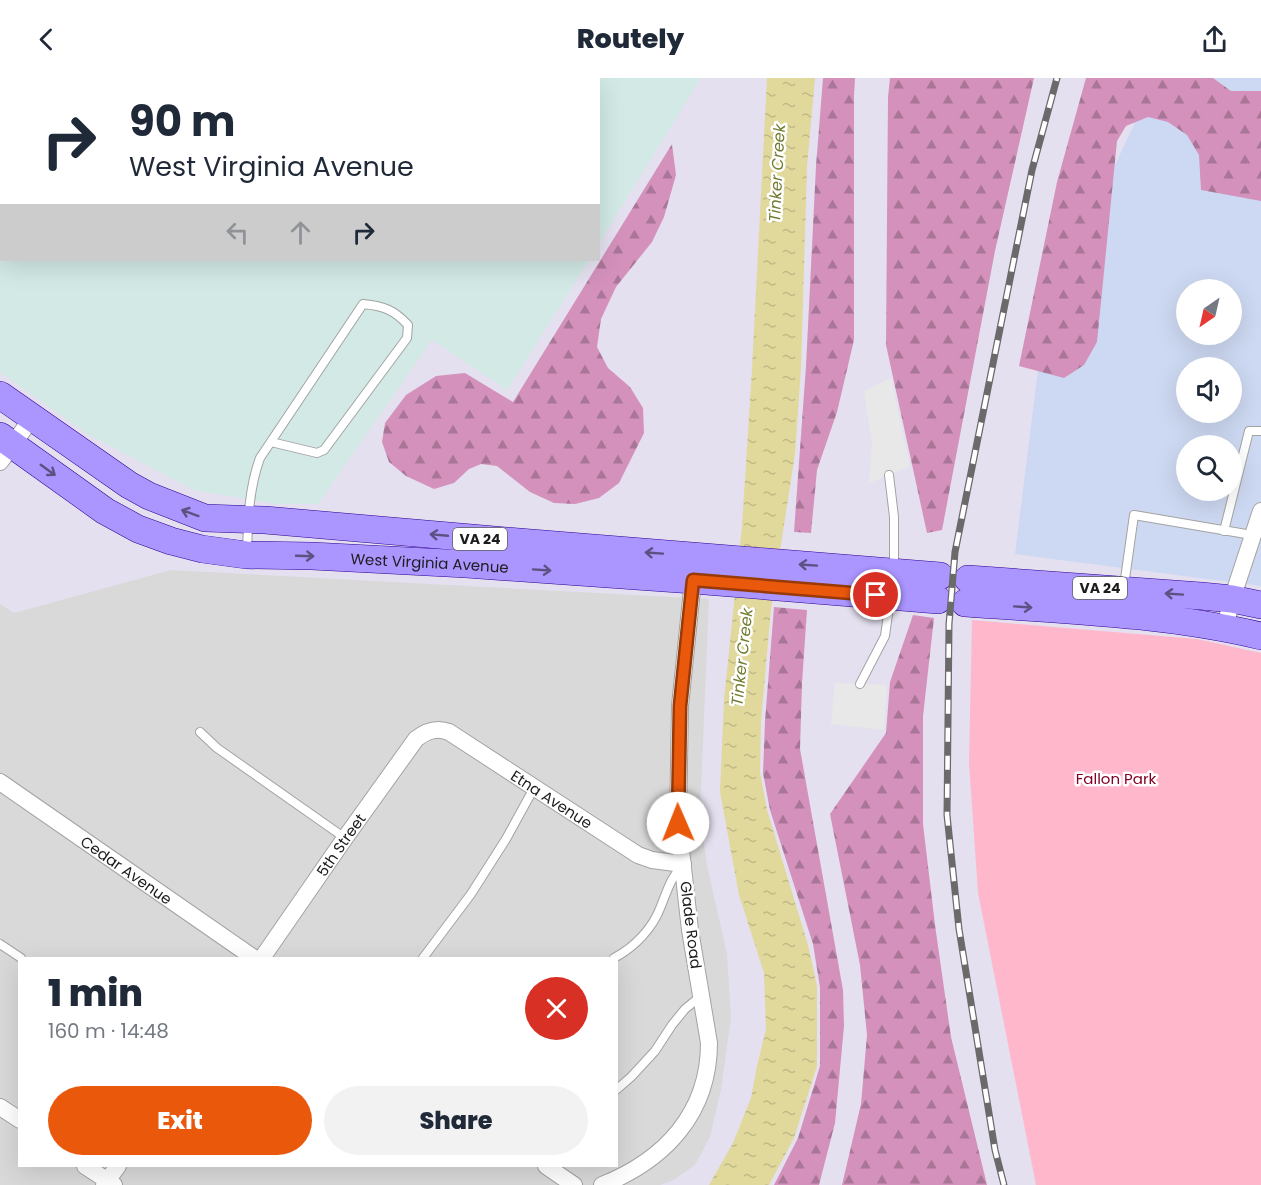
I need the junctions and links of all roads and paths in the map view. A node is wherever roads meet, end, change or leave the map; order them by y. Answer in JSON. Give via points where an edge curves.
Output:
{"nodes":[{"id":1,"x":0,"y":395,"type":"edge"},
{"id":2,"x":32,"y":418,"type":"junction"},
{"id":3,"x":1261,"y":431,"type":"edge"},
{"id":4,"x":271,"y":442,"type":"junction"},
{"id":5,"x":4,"y":447,"type":"edge"},
{"id":6,"x":889,"y":475,"type":"dead end"},
{"id":7,"x":1261,"y":511,"type":"edge"},
{"id":8,"x":248,"y":520,"type":"junction"},
{"id":9,"x":1224,"y":531,"type":"junction"},
{"id":10,"x":1252,"y":536,"type":"junction"},
{"id":11,"x":246,"y":555,"type":"junction"},
{"id":12,"x":705,"y":573,"type":"junction"},
{"id":13,"x":878,"y":583,"type":"junction"},
{"id":14,"x":939,"y":588,"type":"dead end"},
{"id":15,"x":1123,"y":590,"type":"junction"},
{"id":16,"x":1232,"y":599,"type":"junction"},
{"id":17,"x":1261,"y":605,"type":"edge"},
{"id":18,"x":1225,"y":627,"type":"junction"},
{"id":19,"x":1261,"y":636,"type":"edge"},
{"id":20,"x":860,"y":684,"type":"dead end"},
{"id":21,"x":200,"y":732,"type":"dead end"},
{"id":22,"x":423,"y":734,"type":"joint"},
{"id":23,"x":0,"y":782,"type":"edge"},
{"id":24,"x":534,"y":788,"type":"junction"},
{"id":25,"x":345,"y":838,"type":"junction"},
{"id":26,"x":683,"y":864,"type":"junction"},
{"id":27,"x":0,"y":944,"type":"edge"},
{"id":28,"x":20,"y":957,"type":"edge"},
{"id":29,"x":253,"y":957,"type":"edge"},
{"id":30,"x":263,"y":957,"type":"edge"},
{"id":31,"x":424,"y":957,"type":"edge"},
{"id":32,"x":616,"y":957,"type":"edge"},
{"id":33,"x":701,"y":996,"type":"junction"},
{"id":34,"x":618,"y":1088,"type":"edge"},
{"id":35,"x":0,"y":1107,"type":"edge"},
{"id":36,"x":18,"y":1119,"type":"edge"},
{"id":37,"x":86,"y":1167,"type":"edge"},
{"id":38,"x":117,"y":1167,"type":"edge"},
{"id":39,"x":547,"y":1167,"type":"edge"},
{"id":40,"x":108,"y":1184,"type":"edge"},
{"id":41,"x":574,"y":1185,"type":"edge"},
{"id":42,"x":602,"y":1185,"type":"edge"}],
"edges":[{"from":1,"to":2,"type":"main road","name":"West Virginia Avenue","number":"VA 24"},
{"from":2,"to":5,"type":"street"},
{"from":8,"to":2,"type":"main road","name":"West Virginia Avenue","number":"VA 24","one_way":true,"via":[[206,518],[149,496]]},
{"from":3,"to":9,"type":"lane","via":[[1249,431]]},
{"from":4,"to":4,"type":"lane","via":[[316,453],[324,450],[407,338],[408,326],[399,315],[381,306],[363,304]]},
{"from":4,"to":8,"type":"lane","via":[[255,472]]},
{"from":5,"to":11,"type":"main road","name":"West Virginia Avenue","number":"VA 24","one_way":true,"via":[[138,529],[202,549]]},
{"from":6,"to":13,"type":"lane","via":[[894,517]]},
{"from":7,"to":10,"type":"street"},
{"from":8,"to":11,"type":"lane"},
{"from":12,"to":8,"type":"main road","name":"West Virginia Avenue","number":"VA 24","one_way":true,"via":[[531,543]]},
{"from":9,"to":10,"type":"lane"},
{"from":9,"to":15,"type":"lane","via":[[1134,515]]},
{"from":10,"to":16,"type":"street"},
{"from":11,"to":12,"type":"main road","name":"West Virginia Avenue","number":"VA 24","one_way":true},
{"from":12,"to":13,"type":"main road","name":"West Virginia Avenue","number":"VA 24"},
{"from":12,"to":26,"type":"street","name":"Glade Road","via":[[680,706],[678,823]]},
{"from":13,"to":14,"type":"main road","number":"VA 24"},
{"from":13,"to":20,"type":"lane","via":[[888,614],[885,636]]},
{"from":16,"to":15,"type":"main road","number":"VA 24","one_way":true},
{"from":15,"to":18,"type":"main road","number":"VA 24","one_way":true,"via":[[967,591]]},
{"from":16,"to":17,"type":"main road","number":"VA 24"},
{"from":16,"to":18,"type":"street"},
{"from":18,"to":19,"type":"main road","number":"VA 24"},
{"from":21,"to":25,"type":"lane"},
{"from":22,"to":24,"type":"street","name":"Etna Avenue","via":[[434,729],[449,732]]},
{"from":22,"to":25,"type":"street","name":"5th Street"},
{"from":23,"to":29,"type":"street","name":"Cedar Avenue"},
{"from":24,"to":26,"type":"street","name":"Etna Avenue","via":[[638,855]]},
{"from":24,"to":31,"type":"lane","via":[[471,894]]},
{"from":25,"to":30,"type":"street","name":"5th Street"},
{"from":26,"to":32,"type":"lane","via":[[670,881],[651,927]]},
{"from":26,"to":33,"type":"street","name":"Glade Road"},
{"from":27,"to":28,"type":"lane"},
{"from":33,"to":34,"type":"lane","via":[[685,1009],[654,1051]]},
{"from":33,"to":42,"type":"street","name":"Glade Road","via":[[709,1057],[697,1104],[665,1148],[622,1177]]},
{"from":35,"to":36,"type":"street"},
{"from":37,"to":40,"type":"street"},
{"from":38,"to":40,"type":"street"},
{"from":39,"to":41,"type":"street"}]}
